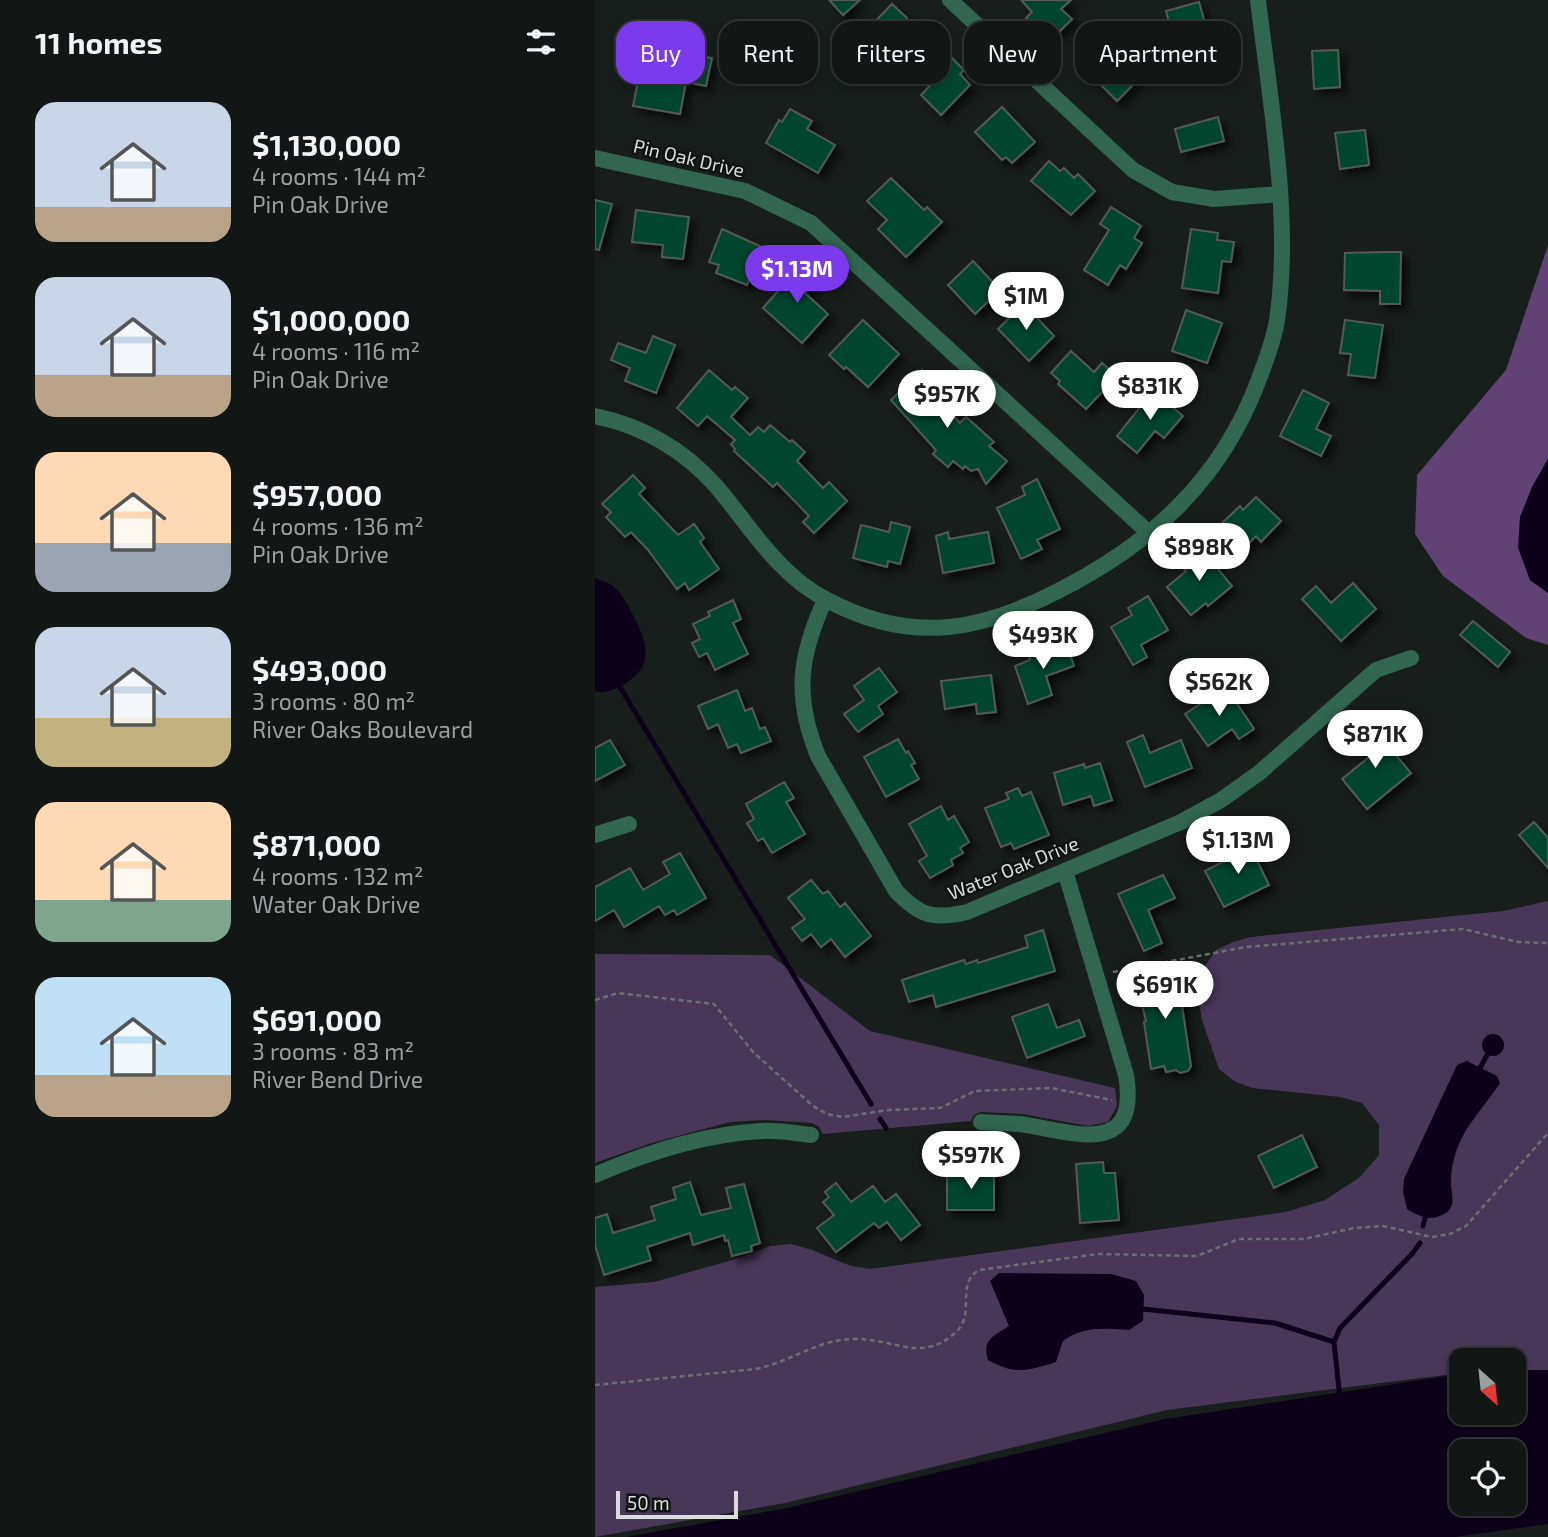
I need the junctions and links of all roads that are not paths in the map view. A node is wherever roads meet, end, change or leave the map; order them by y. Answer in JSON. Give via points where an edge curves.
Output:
{"nodes":[{"id":1,"x":950,"y":0,"type":"edge"},
{"id":2,"x":1258,"y":0,"type":"edge"},
{"id":3,"x":595,"y":158,"type":"edge"},
{"id":4,"x":1280,"y":194,"type":"junction"},
{"id":5,"x":595,"y":416,"type":"edge"},
{"id":6,"x":1150,"y":534,"type":"junction"},
{"id":7,"x":825,"y":600,"type":"junction"},
{"id":8,"x":1411,"y":658,"type":"dead end"},
{"id":9,"x":629,"y":824,"type":"dead end"},
{"id":10,"x":595,"y":835,"type":"edge"},
{"id":11,"x":1065,"y":871,"type":"junction"},
{"id":12,"x":981,"y":1122,"type":"dead end"},
{"id":13,"x":811,"y":1135,"type":"dead end"},
{"id":14,"x":595,"y":1175,"type":"edge"}],
"edges":[{"from":1,"to":4,"type":"street","via":[[1133,170],[1172,192],[1214,199]]},
{"from":2,"to":4,"type":"street"},
{"from":3,"to":6,"type":"street","name":"Pin Oak Drive","via":[[745,191],[811,222]]},
{"from":4,"to":6,"type":"street","via":[[1282,262],[1277,322],[1248,408],[1224,450],[1185,501]]},
{"from":5,"to":7,"type":"street","via":[[646,432],[674,448],[715,485],[771,555]]},
{"from":6,"to":7,"type":"street","via":[[1080,580],[1024,608],[973,625],[920,629],[872,620]]},
{"from":7,"to":11,"type":"street","name":"Water Oak Drive","via":[[803,660],[805,718],[818,755],[896,891],[928,916],[947,917]]},
{"from":8,"to":11,"type":"street","name":"Water Oak Drive","via":[[1376,670],[1259,773],[1221,800]]},
{"from":9,"to":10,"type":"street"},
{"from":11,"to":12,"type":"street","via":[[1126,1075],[1128,1102],[1114,1129],[1101,1135]]},
{"from":13,"to":14,"type":"street","via":[[734,1133],[665,1149]]}]}
